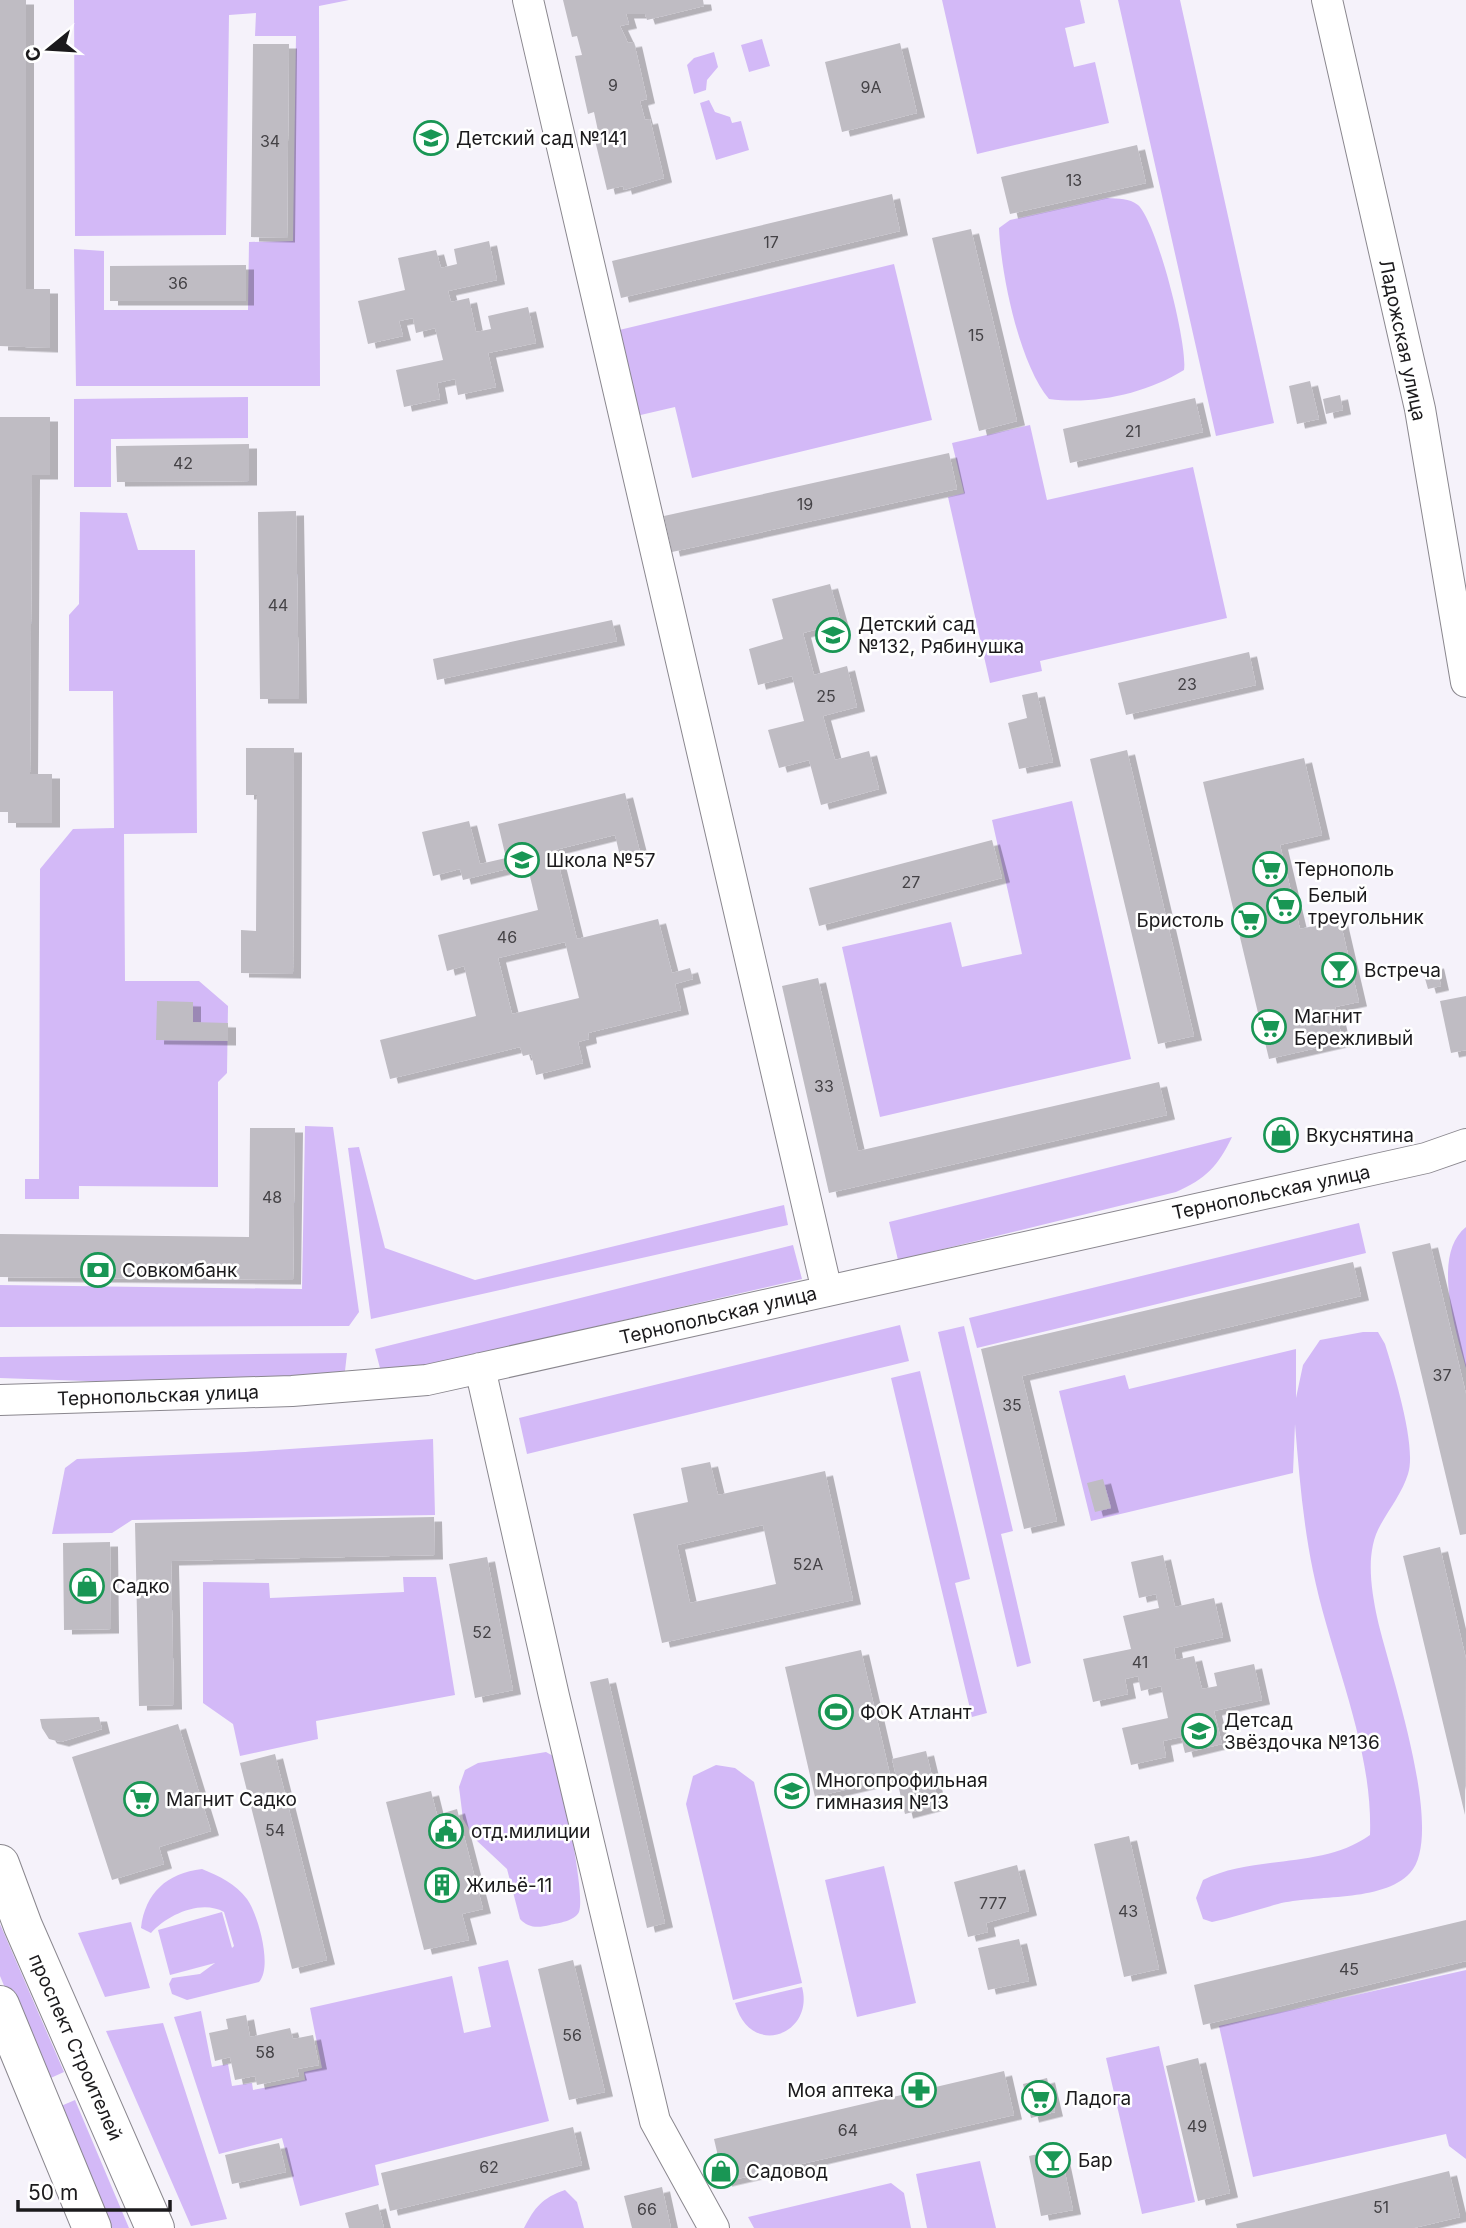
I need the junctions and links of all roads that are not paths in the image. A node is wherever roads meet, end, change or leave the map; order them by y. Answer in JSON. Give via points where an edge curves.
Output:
{"nodes":[{"id":1,"x":528,"y":0,"type":"edge"},
{"id":2,"x":1327,"y":0,"type":"edge"},
{"id":3,"x":1466,"y":682,"type":"edge"},
{"id":4,"x":1466,"y":1144,"type":"edge"},
{"id":5,"x":827,"y":1291,"type":"junction"},
{"id":6,"x":480,"y":1368,"type":"junction"},
{"id":7,"x":0,"y":1400,"type":"edge"},
{"id":8,"x":0,"y":1864,"type":"edge"},
{"id":9,"x":0,"y":2005,"type":"edge"},
{"id":10,"x":92,"y":2228,"type":"edge"},
{"id":11,"x":155,"y":2228,"type":"edge"},
{"id":12,"x":714,"y":2228,"type":"edge"}],
"edges":[{"from":1,"to":5,"type":"street"},
{"from":2,"to":3,"type":"street","name":"Ладожская улица","via":[[1420,410]]},
{"from":4,"to":5,"type":"street","name":"Тернопольская улица","via":[[1426,1158]]},
{"from":5,"to":6,"type":"street","name":"Тернопольская улица"},
{"from":6,"to":7,"type":"street","name":"Тернопольская улица","via":[[368,1386]]},
{"from":6,"to":12,"type":"street","via":[[655,2121]]},
{"from":8,"to":11,"type":"main road","name":"проспект Строителей"},
{"from":9,"to":10,"type":"main road"}]}
